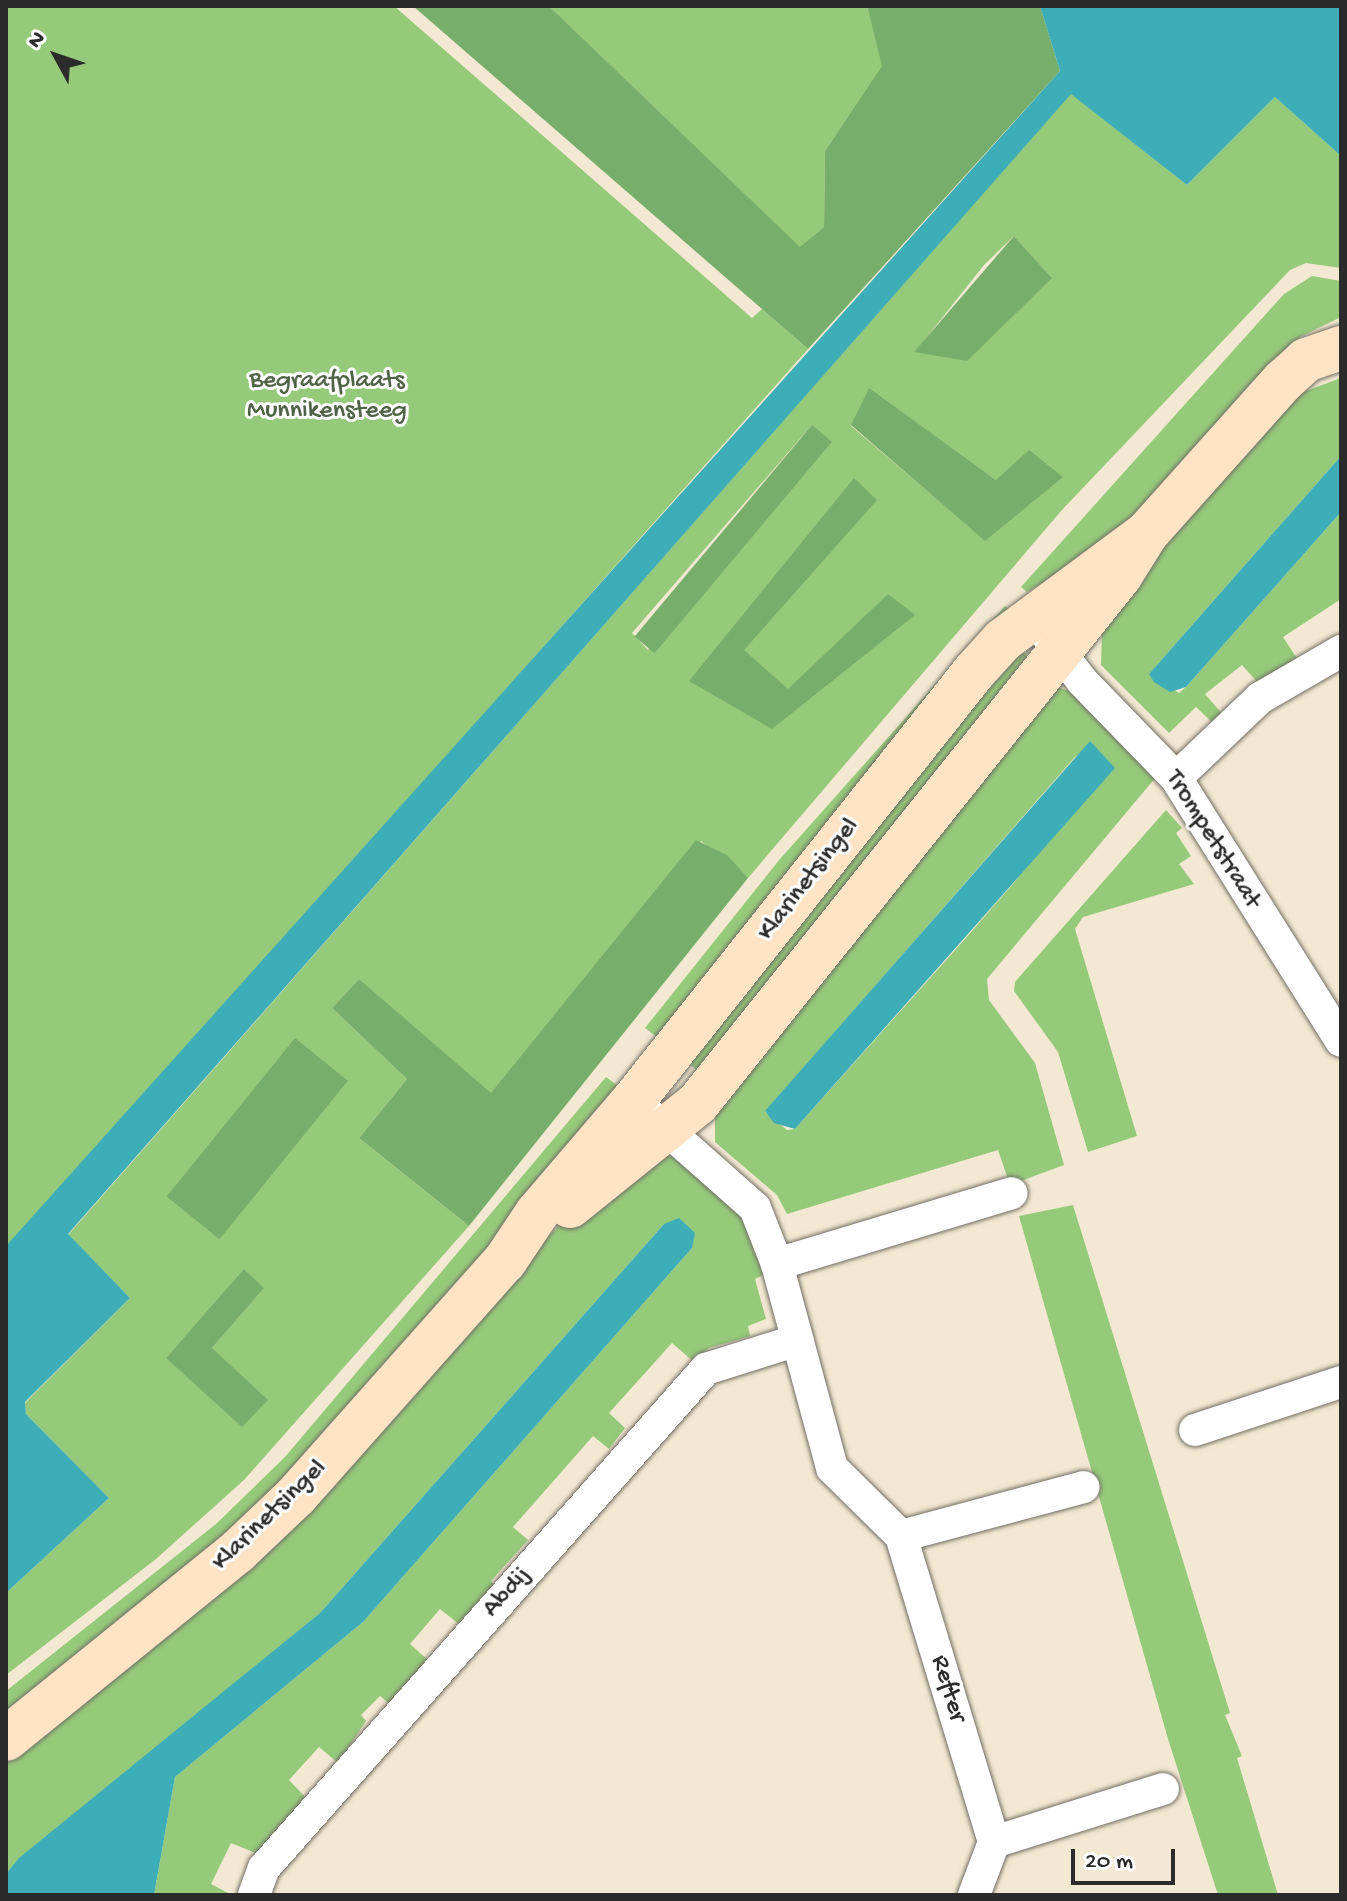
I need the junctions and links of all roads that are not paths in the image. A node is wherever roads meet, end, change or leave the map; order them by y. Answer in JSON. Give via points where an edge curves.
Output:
{"nodes":[{"id":1,"x":1341,"y":348,"type":"edge"},
{"id":2,"x":1046,"y":633,"type":"junction"},
{"id":3,"x":1341,"y":651,"type":"edge"},
{"id":4,"x":1176,"y":778,"type":"junction"},
{"id":5,"x":1341,"y":1041,"type":"edge"},
{"id":6,"x":633,"y":1101,"type":"junction"},
{"id":7,"x":667,"y":1130,"type":"junction"},
{"id":8,"x":1012,"y":1193,"type":"dead end"},
{"id":9,"x":505,"y":1261,"type":"junction"},
{"id":10,"x":777,"y":1264,"type":"junction"},
{"id":11,"x":798,"y":1340,"type":"junction"},
{"id":12,"x":1341,"y":1382,"type":"edge"},
{"id":13,"x":1195,"y":1430,"type":"dead end"},
{"id":14,"x":1084,"y":1487,"type":"dead end"},
{"id":15,"x":901,"y":1536,"type":"junction"},
{"id":16,"x":6,"y":1739,"type":"edge"},
{"id":17,"x":1163,"y":1789,"type":"dead end"},
{"id":18,"x":994,"y":1842,"type":"junction"},
{"id":19,"x":254,"y":1895,"type":"edge"},
{"id":20,"x":974,"y":1895,"type":"edge"}],
"edges":[{"from":1,"to":2,"type":"street","name":"Klarinetsingel","via":[[1306,360],[1283,381],[1147,533]]},
{"from":2,"to":4,"type":"street","name":"Trompetstraat","via":[[1082,681]]},
{"from":2,"to":6,"type":"street","name":"Klarinetsingel","via":[[1003,640]]},
{"from":2,"to":7,"type":"street","name":"Klarinetsingel","via":[[698,1103]]},
{"from":3,"to":4,"type":"street","via":[[1260,698]]},
{"from":4,"to":5,"type":"street","name":"Trompetstraat"},
{"from":6,"to":7,"type":"street","name":"Refter"},
{"from":6,"to":9,"type":"street","name":"Klarinetsingel","via":[[537,1213]]},
{"from":7,"to":9,"type":"street","name":"Klarinetsingel"},
{"from":7,"to":10,"type":"street","name":"Refter","via":[[755,1208]]},
{"from":8,"to":10,"type":"street"},
{"from":9,"to":16,"type":"street","name":"Klarinetsingel","via":[[258,1533]]},
{"from":10,"to":11,"type":"street","name":"Refter"},
{"from":11,"to":15,"type":"street","name":"Refter","via":[[832,1468]]},
{"from":11,"to":19,"type":"street","name":"Abdij","via":[[706,1369],[264,1868]]},
{"from":12,"to":13,"type":"street"},
{"from":14,"to":15,"type":"street"},
{"from":15,"to":18,"type":"street","name":"Refter"},
{"from":17,"to":18,"type":"street"},
{"from":18,"to":20,"type":"street"}]}
